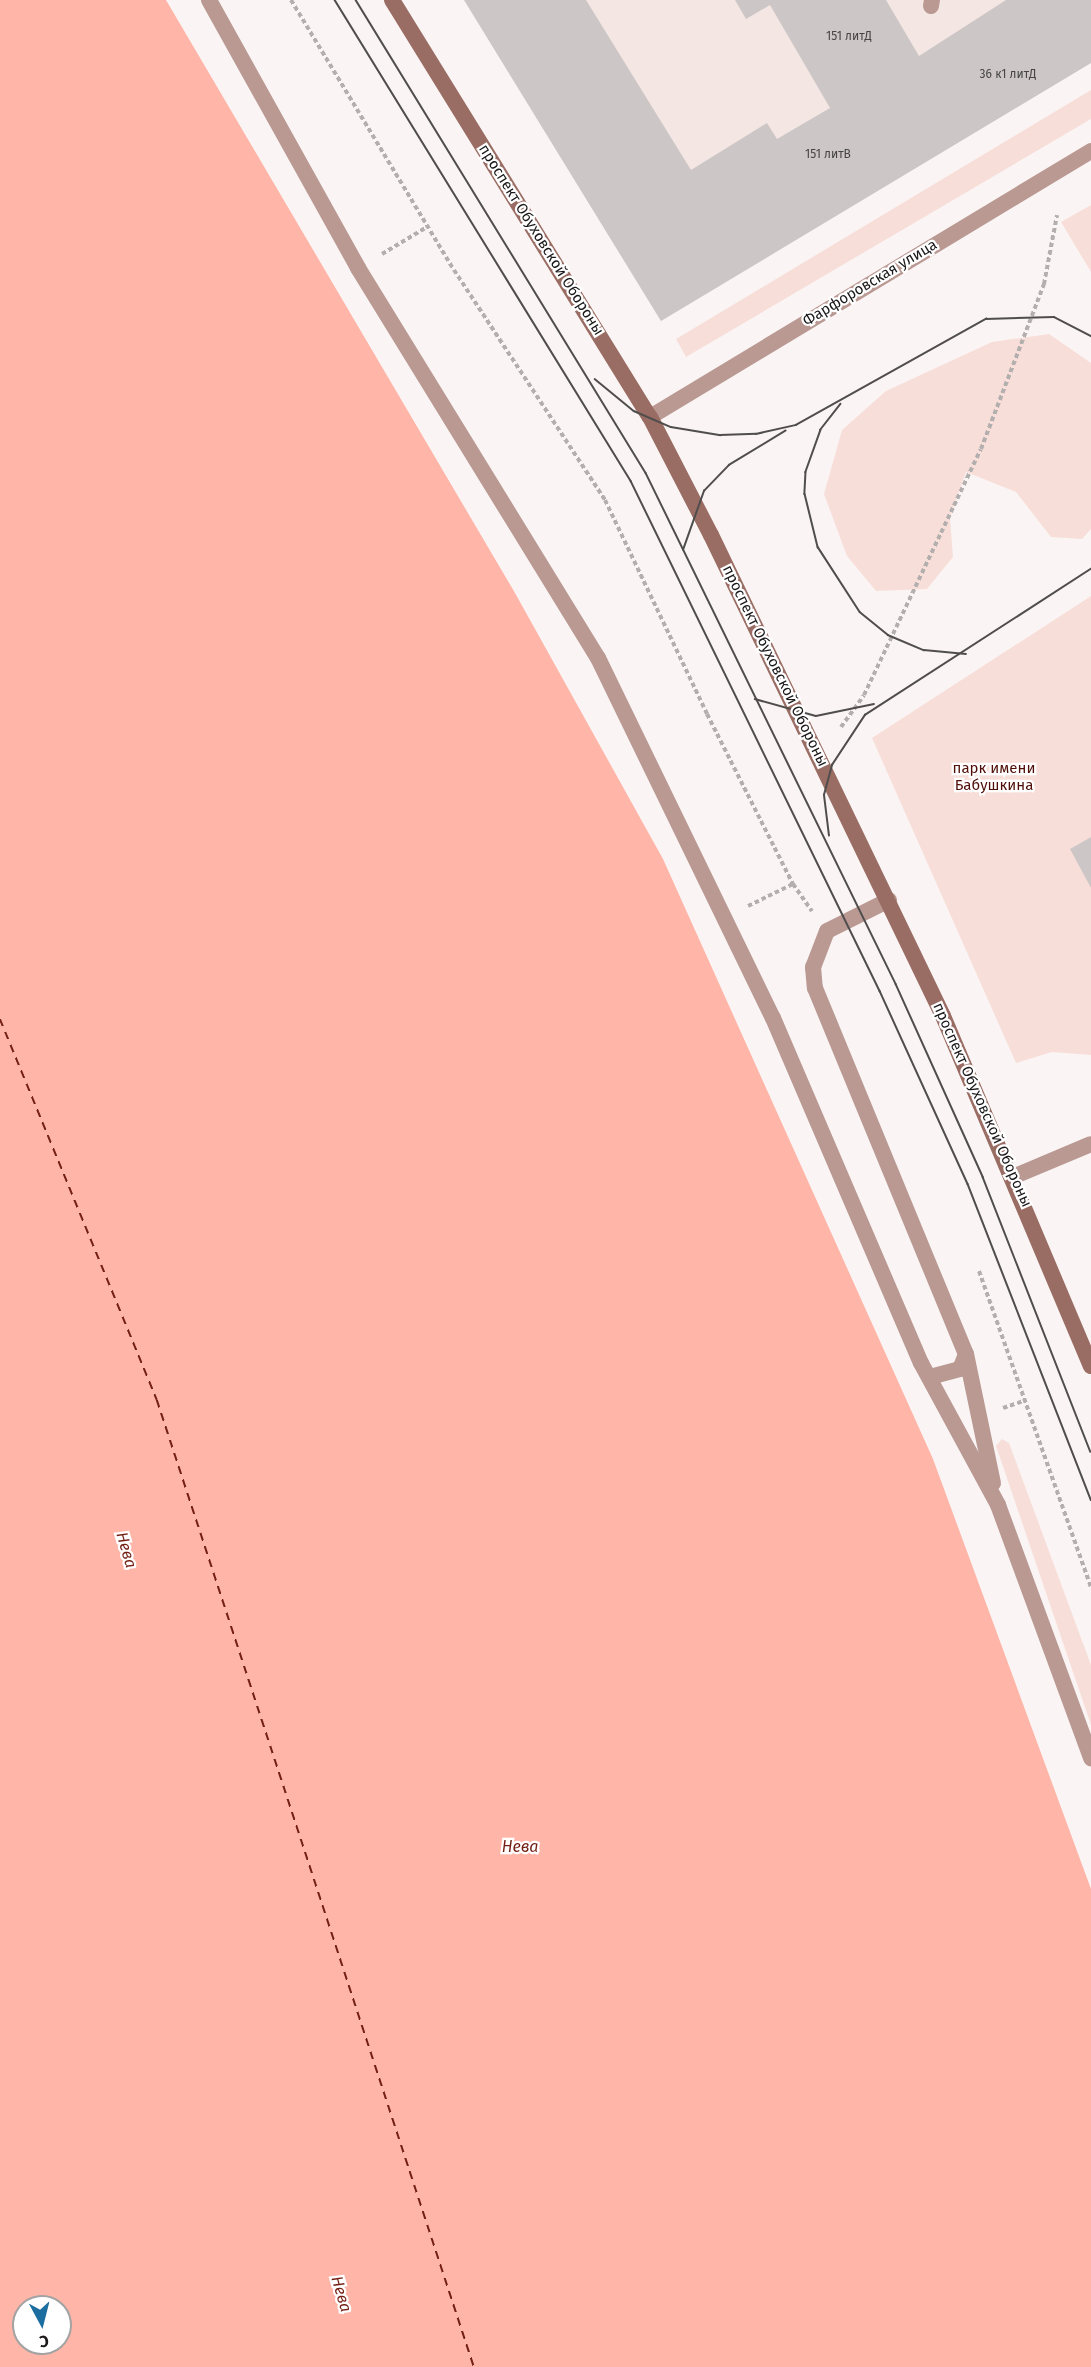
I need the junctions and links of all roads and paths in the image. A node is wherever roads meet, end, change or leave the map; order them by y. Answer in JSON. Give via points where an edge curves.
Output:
{"nodes":[{"id":1,"x":209,"y":0,"type":"edge"},
{"id":2,"x":291,"y":0,"type":"edge"},
{"id":3,"x":392,"y":0,"type":"edge"},
{"id":4,"x":1091,"y":152,"type":"edge"},
{"id":5,"x":1057,"y":215,"type":"dead end"},
{"id":6,"x":427,"y":227,"type":"junction"},
{"id":7,"x":390,"y":249,"type":"dead end"},
{"id":8,"x":650,"y":417,"type":"junction"},
{"id":9,"x":841,"y":727,"type":"dead end"},
{"id":10,"x":793,"y":884,"type":"junction"},
{"id":11,"x":889,"y":900,"type":"junction"},
{"id":12,"x":755,"y":902,"type":"dead end"},
{"id":13,"x":827,"y":931,"type":"junction"},
{"id":14,"x":1091,"y":1144,"type":"edge"},
{"id":15,"x":1015,"y":1176,"type":"junction"},
{"id":16,"x":979,"y":1271,"type":"dead end"},
{"id":17,"x":966,"y":1354,"type":"junction"},
{"id":18,"x":1091,"y":1364,"type":"edge"},
{"id":19,"x":930,"y":1377,"type":"junction"},
{"id":20,"x":1026,"y":1400,"type":"junction"},
{"id":21,"x":994,"y":1412,"type":"dead end"},
{"id":22,"x":998,"y":1505,"type":"junction"},
{"id":23,"x":1091,"y":1587,"type":"edge"},
{"id":24,"x":1091,"y":1758,"type":"edge"}],
"edges":[{"from":1,"to":19,"type":"street","via":[[358,268],[598,658],[773,1018]]},
{"from":2,"to":6,"type":"path"},
{"from":3,"to":8,"type":"main road","name":"проспект Обуховской Обороны"},
{"from":4,"to":8,"type":"street","name":"Фарфоровская улица"},
{"from":5,"to":9,"type":"path","via":[[1044,285],[981,449],[864,695]]},
{"from":6,"to":7,"type":"path"},
{"from":6,"to":10,"type":"path","via":[[605,500]]},
{"from":8,"to":11,"type":"main road","name":"проспект Обуховской Обороны"},
{"from":10,"to":12,"type":"path"},
{"from":10,"to":13,"type":"path"},
{"from":11,"to":13,"type":"street"},
{"from":11,"to":15,"type":"main road","name":"проспект Обуховской Обороны"},
{"from":13,"to":17,"type":"street","via":[[813,967],[821,1009]]},
{"from":14,"to":15,"type":"street"},
{"from":15,"to":18,"type":"main road","name":"проспект Обуховской Обороны"},
{"from":16,"to":20,"type":"path"},
{"from":17,"to":19,"type":"street","via":[[960,1368]]},
{"from":17,"to":22,"type":"street"},
{"from":19,"to":22,"type":"street"},
{"from":20,"to":21,"type":"path"},
{"from":20,"to":23,"type":"path"},
{"from":22,"to":24,"type":"street"}]}
